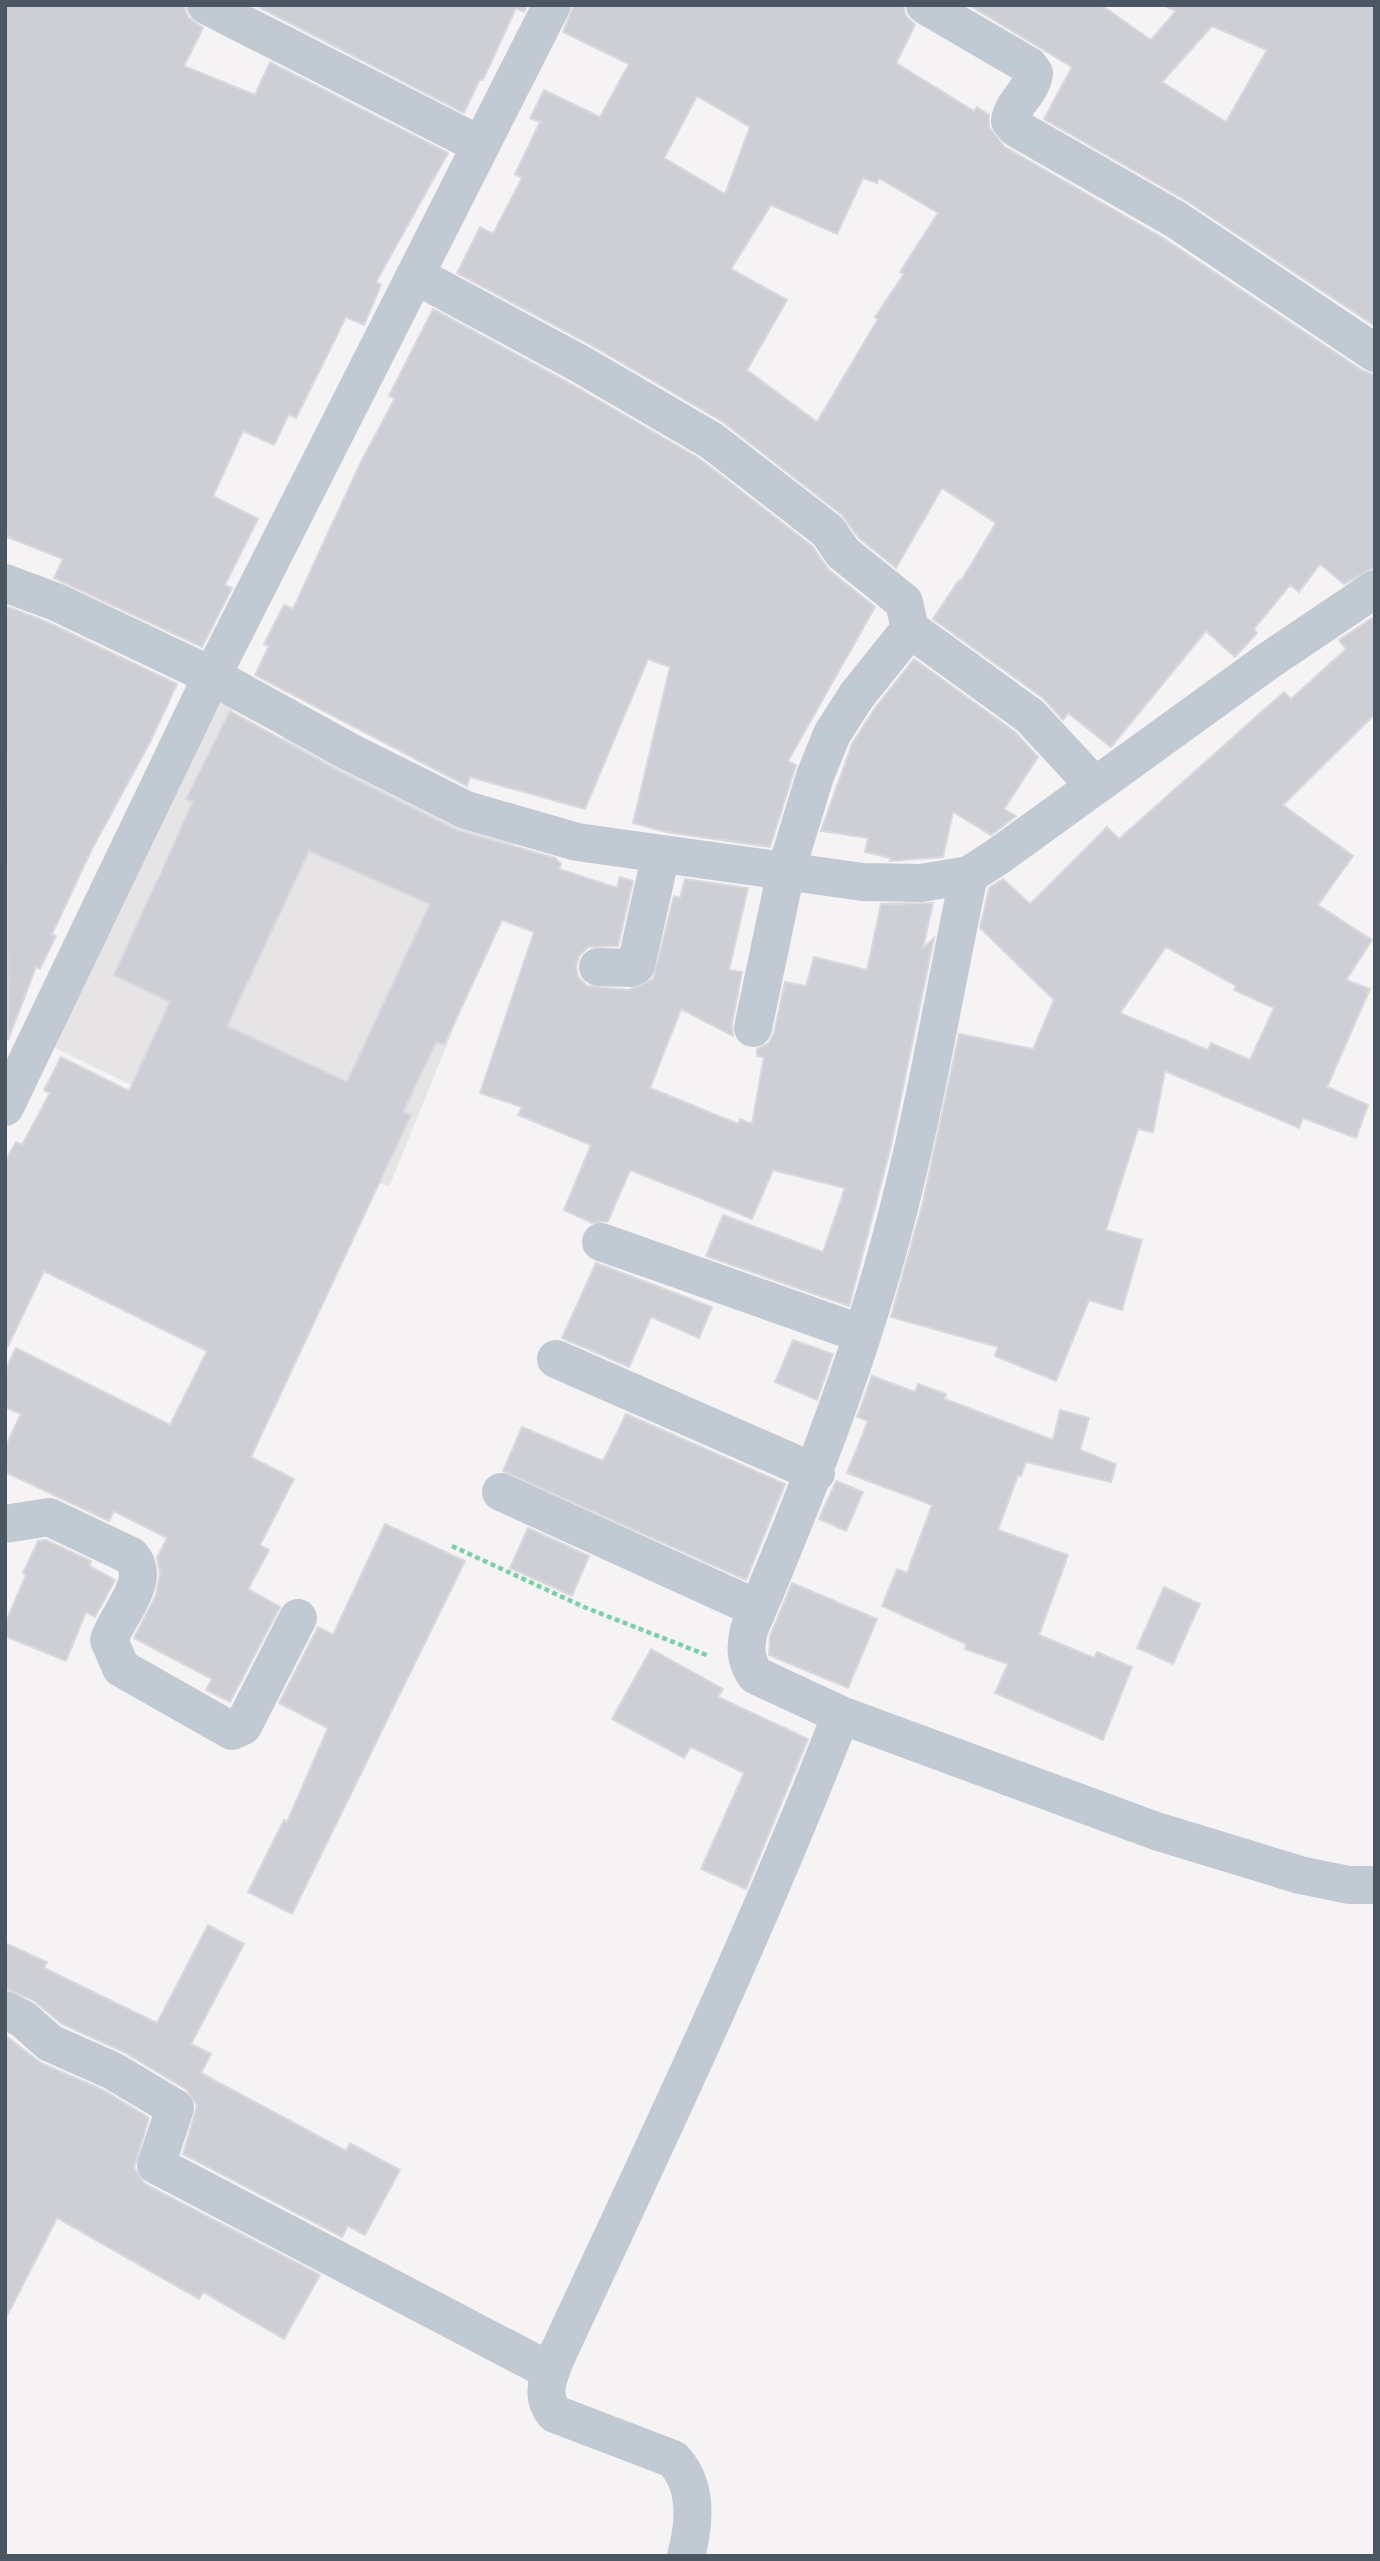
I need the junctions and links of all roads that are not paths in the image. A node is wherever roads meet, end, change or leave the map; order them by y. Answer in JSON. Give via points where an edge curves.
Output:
{"nodes":[{"id":1,"x":206,"y":5,"type":"edge"},
{"id":2,"x":552,"y":5,"type":"edge"},
{"id":3,"x":925,"y":5,"type":"edge"},
{"id":4,"x":480,"y":145,"type":"junction"},
{"id":5,"x":415,"y":275,"type":"junction"},
{"id":6,"x":1375,"y":353,"type":"edge"},
{"id":7,"x":5,"y":583,"type":"edge"},
{"id":8,"x":1375,"y":589,"type":"edge"},
{"id":9,"x":910,"y":629,"type":"junction"},
{"id":10,"x":212,"y":676,"type":"junction"},
{"id":11,"x":1095,"y":786,"type":"junction"},
{"id":12,"x":661,"y":853,"type":"junction"},
{"id":13,"x":786,"y":872,"type":"junction"},
{"id":14,"x":969,"y":875,"type":"junction"},
{"id":15,"x":598,"y":967,"type":"dead end"},
{"id":16,"x":753,"y":1028,"type":"dead end"},
{"id":17,"x":5,"y":1107,"type":"edge"},
{"id":18,"x":601,"y":1242,"type":"dead end"},
{"id":19,"x":862,"y":1334,"type":"junction"},
{"id":20,"x":556,"y":1359,"type":"dead end"},
{"id":21,"x":816,"y":1472,"type":"junction"},
{"id":22,"x":501,"y":1492,"type":"dead end"},
{"id":23,"x":5,"y":1524,"type":"edge"},
{"id":24,"x":758,"y":1609,"type":"junction"},
{"id":25,"x":298,"y":1618,"type":"dead end"},
{"id":26,"x":841,"y":1715,"type":"junction"},
{"id":27,"x":1375,"y":1885,"type":"edge"},
{"id":28,"x":5,"y":2010,"type":"edge"},
{"id":29,"x":550,"y":2371,"type":"junction"},
{"id":30,"x":686,"y":2556,"type":"edge"}],
"edges":[{"from":1,"to":4,"type":"street"},
{"from":2,"to":4,"type":"street"},
{"from":3,"to":6,"type":"street","via":[[1029,66],[1033,81],[1011,114],[1016,128],[1175,219]]},
{"from":4,"to":5,"type":"street"},
{"from":5,"to":9,"type":"street","via":[[712,441],[828,531],[843,553],[904,601]]},
{"from":5,"to":10,"type":"street"},
{"from":7,"to":10,"type":"street","via":[[56,602]]},
{"from":8,"to":11,"type":"street"},
{"from":9,"to":11,"type":"street","via":[[1030,716]]},
{"from":9,"to":13,"type":"street","via":[[832,734]]},
{"from":10,"to":12,"type":"street","via":[[466,810],[577,842]]},
{"from":10,"to":17,"type":"street"},
{"from":11,"to":14,"type":"street"},
{"from":12,"to":13,"type":"street"},
{"from":12,"to":15,"type":"street","via":[[636,965]]},
{"from":13,"to":14,"type":"street","via":[[863,882],[921,883]]},
{"from":13,"to":16,"type":"street"},
{"from":14,"to":19,"type":"street","via":[[918,1134]]},
{"from":18,"to":19,"type":"street"},
{"from":19,"to":21,"type":"street"},
{"from":20,"to":21,"type":"street"},
{"from":21,"to":24,"type":"street"},
{"from":22,"to":24,"type":"street"},
{"from":23,"to":25,"type":"street","via":[[49,1517],[131,1556],[138,1564],[139,1581],[108,1640],[114,1660],[232,1731],[243,1726]]},
{"from":24,"to":26,"type":"street","via":[[745,1646],[755,1675]]},
{"from":26,"to":27,"type":"street","via":[[1156,1831],[1300,1875]]},
{"from":26,"to":29,"type":"street","via":[[697,2054]]},
{"from":28,"to":29,"type":"street","via":[[50,2043],[113,2071],[174,2108],[156,2165],[170,2175]]},
{"from":29,"to":30,"type":"street","via":[[545,2396],[555,2414],[673,2459],[681,2468],[694,2526]]}]}
